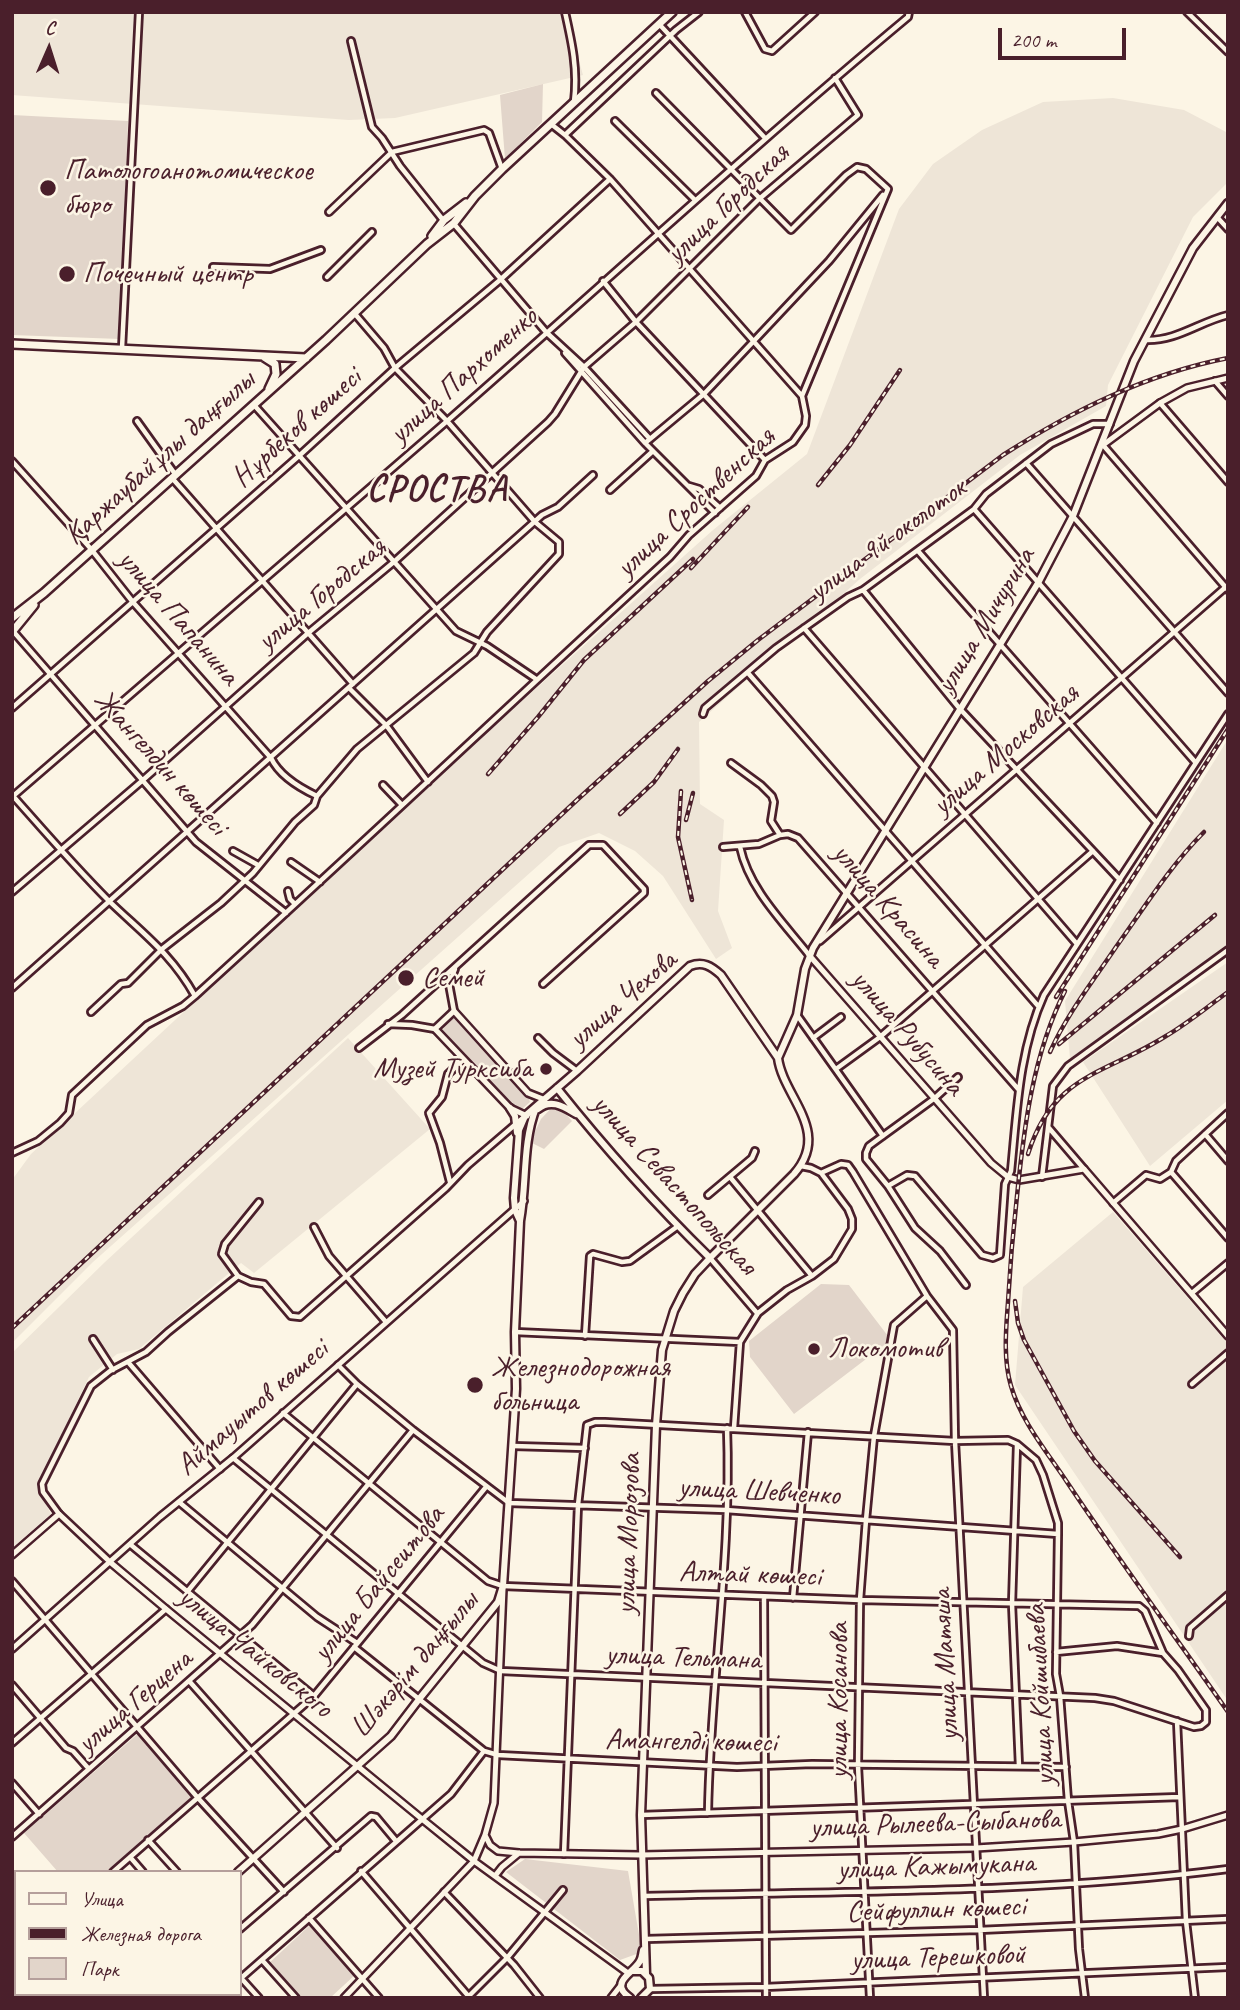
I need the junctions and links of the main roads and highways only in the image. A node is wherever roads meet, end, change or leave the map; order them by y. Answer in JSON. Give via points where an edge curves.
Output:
{"nodes":[{"id":1,"x":672,"y":12,"type":"edge"},
{"id":2,"x":1228,"y":203,"type":"edge"},
{"id":3,"x":326,"y":340,"type":"junction"},
{"id":4,"x":12,"y":344,"type":"edge"},
{"id":5,"x":249,"y":354,"type":"junction"},
{"id":6,"x":288,"y":357,"type":"junction"},
{"id":7,"x":306,"y":358,"type":"junction"},
{"id":8,"x":257,"y":402,"type":"junction"},
{"id":9,"x":44,"y":593,"type":"junction"},
{"id":10,"x":12,"y":618,"type":"edge"},
{"id":11,"x":13,"y":630,"type":"edge"},
{"id":12,"x":778,"y":1058,"type":"junction"},
{"id":13,"x":557,"y":1088,"type":"junction"},
{"id":14,"x":510,"y":1108,"type":"road end"},
{"id":15,"x":535,"y":1110,"type":"junction"},
{"id":16,"x":525,"y":1116,"type":"joint"},
{"id":17,"x":581,"y":1118,"type":"junction"},
{"id":18,"x":519,"y":1140,"type":"junction"},
{"id":19,"x":520,"y":1221,"type":"junction"},
{"id":20,"x":710,"y":1258,"type":"junction"},
{"id":21,"x":240,"y":1870,"type":"edge"},
{"id":22,"x":645,"y":1942,"type":"junction"},
{"id":23,"x":630,"y":1972,"type":"junction"},
{"id":24,"x":646,"y":1974,"type":"junction"},
{"id":25,"x":647,"y":1994,"type":"edge"},
{"id":26,"x":630,"y":1998,"type":"edge"}],
"edges":[{"from":1,"to":3,"type":"highway"},
{"from":2,"to":12,"type":"main road","name":"улица Мичурина","via":[[1190,252],[1125,381],[1073,516],[1038,583],[809,955],[797,1015]]},
{"from":3,"to":6,"type":"highway","via":[[308,352]]},
{"from":3,"to":7,"type":"highway","name":"Қаржаубайұлы даңғылы"},
{"from":4,"to":5,"type":"highway"},
{"from":5,"to":6,"type":"highway"},
{"from":5,"to":8,"type":"highway","via":[[275,364],[272,385]]},
{"from":6,"to":7,"type":"highway"},
{"from":7,"to":8,"type":"highway","name":"Қаржаубайұлы даңғылы"},
{"from":8,"to":9,"type":"highway","name":"Қаржаубайұлы даңғылы"},
{"from":9,"to":10,"type":"highway","name":"Қаржаубайұлы даңғылы"},
{"from":9,"to":11,"type":"highway","name":"Қаржаубайұлы даңғылы"},
{"from":12,"to":13,"type":"main road","name":"улица Чехова","via":[[721,975],[712,967],[696,964]]},
{"from":12,"to":20,"type":"main road","name":"улица Морозова","via":[[807,1127],[806,1154],[801,1166]]},
{"from":13,"to":15,"type":"main road","name":"улица Чехова"},
{"from":13,"to":17,"type":"main road","name":"улица Севастопольская"},
{"from":14,"to":18,"type":"main road"},
{"from":15,"to":16,"type":"main road","name":"улица Чехова"},
{"from":15,"to":17,"type":"main road","via":[[550,1103]]},
{"from":15,"to":19,"type":"main road","name":"Шәкәрім даңғылы","via":[[527,1132]]},
{"from":16,"to":18,"type":"main road","name":"Шәкәрім даңғылы"},
{"from":17,"to":20,"type":"main road","name":"улица Севастопольская"},
{"from":18,"to":19,"type":"main road","name":"Шәкәрім даңғылы","via":[[515,1210]]},
{"from":19,"to":21,"type":"main road","name":"Шәкәрім даңғылы","via":[[513,1446],[498,1602],[391,1737]]},
{"from":20,"to":22,"type":"main road","name":"улица Морозова","via":[[683,1293],[664,1340],[656,1425],[642,1763]]},
{"from":22,"to":23,"type":"main road","via":[[640,1962]]},
{"from":22,"to":24,"type":"main road","name":"улица Морозова"},
{"from":23,"to":24,"type":"main road"},
{"from":23,"to":26,"type":"main road","via":[[622,1984],[623,1993]]},
{"from":24,"to":25,"type":"main road","name":"улица Морозова"}]}
